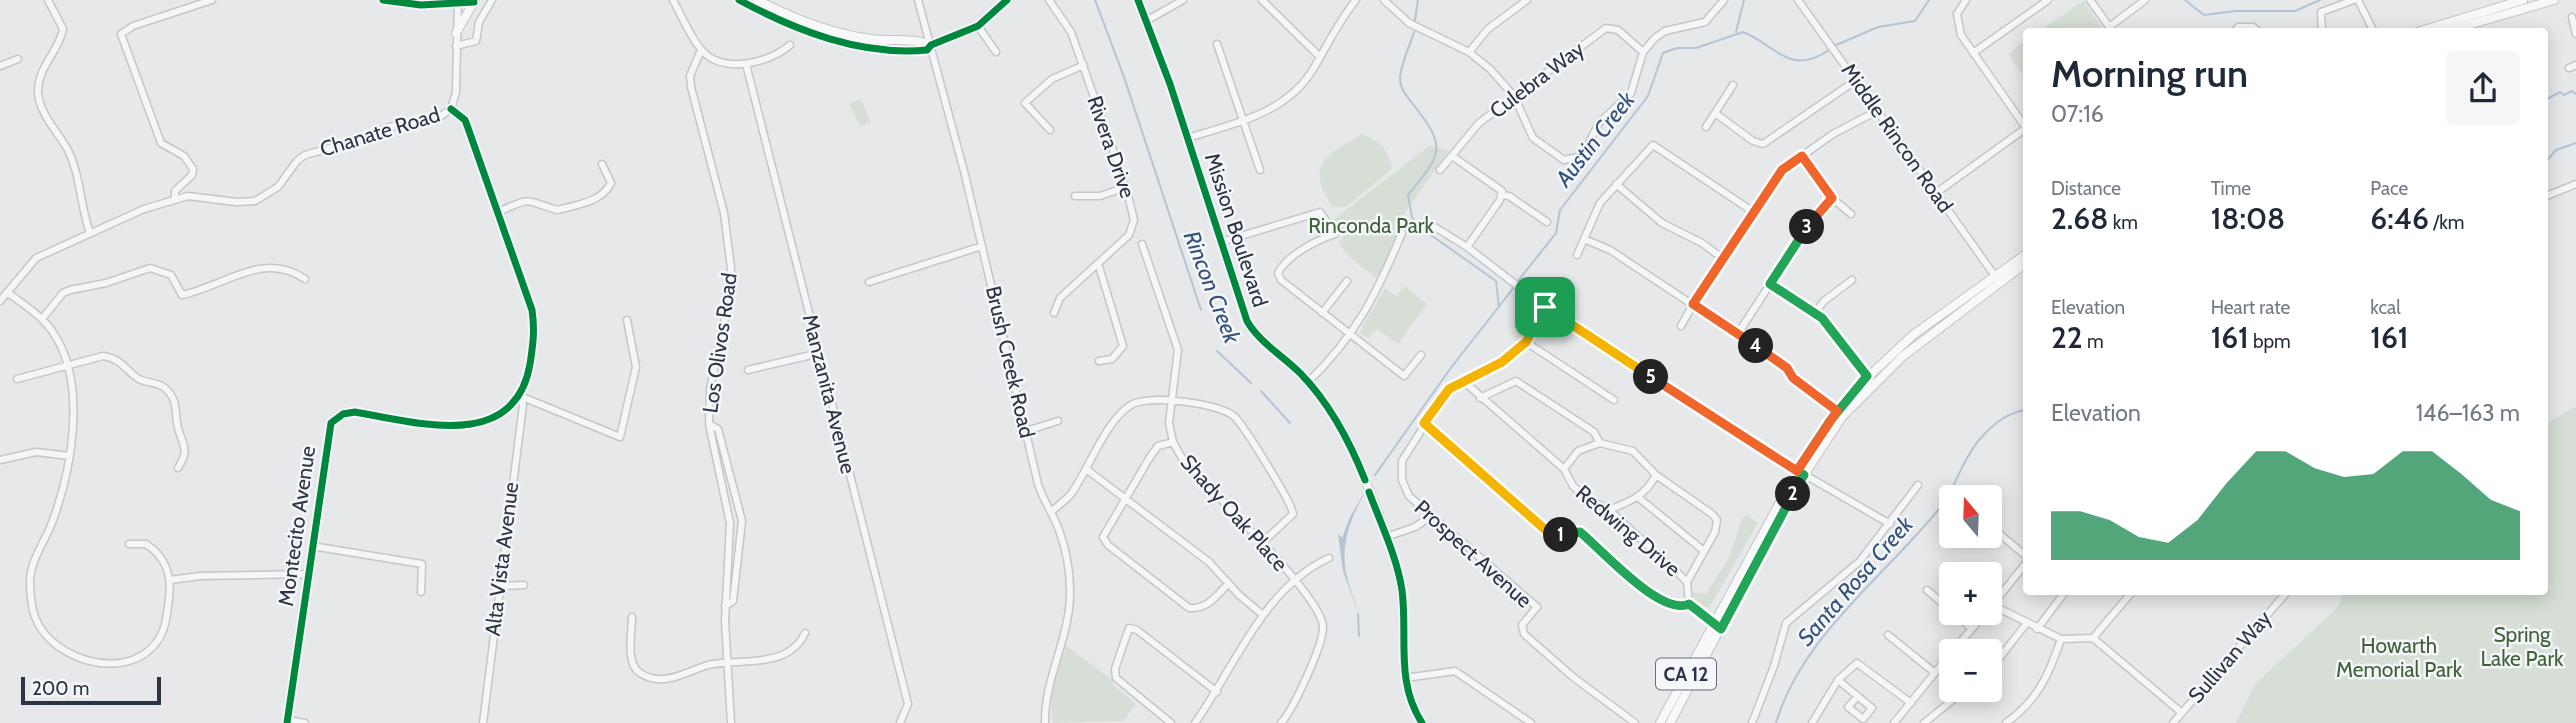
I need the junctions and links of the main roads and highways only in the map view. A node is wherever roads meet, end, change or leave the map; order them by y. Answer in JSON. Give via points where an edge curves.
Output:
{"nodes":[{"id":1,"x":383,"y":0,"type":"edge"},
{"id":2,"x":739,"y":0,"type":"edge"},
{"id":3,"x":757,"y":0,"type":"edge"},
{"id":4,"x":1007,"y":0,"type":"edge"},
{"id":5,"x":1138,"y":0,"type":"edge"},
{"id":6,"x":2523,"y":0,"type":"edge"},
{"id":7,"x":2554,"y":0,"type":"edge"},
{"id":8,"x":458,"y":1,"type":"edge"},
{"id":9,"x":474,"y":1,"type":"edge"},
{"id":10,"x":2430,"y":28,"type":"edge"},
{"id":11,"x":2458,"y":28,"type":"edge"},
{"id":12,"x":456,"y":33,"type":"road end"},
{"id":13,"x":931,"y":45,"type":"junction"},
{"id":14,"x":2023,"y":257,"type":"edge"},
{"id":15,"x":2023,"y":264,"type":"edge"},
{"id":16,"x":1998,"y":279,"type":"junction"},
{"id":17,"x":1801,"y":473,"type":"junction"},
{"id":18,"x":1717,"y":627,"type":"junction"},
{"id":19,"x":1422,"y":723,"type":"edge"},
{"id":20,"x":1660,"y":723,"type":"edge"},
{"id":21,"x":1670,"y":723,"type":"edge"}],
"edges":[{"from":1,"to":8,"type":"main road","via":[[421,5]]},
{"from":2,"to":13,"type":"main road","via":[[790,25],[855,47],[909,51],[927,50]]},
{"from":3,"to":13,"type":"main road","via":[[840,33]]},
{"from":4,"to":13,"type":"main road","via":[[978,26]]},
{"from":5,"to":19,"type":"main road","name":"Mission Boulevard","via":[[1251,327],[1308,382],[1343,433],[1365,480],[1402,592],[1405,678]]},
{"from":6,"to":10,"type":"main road"},
{"from":7,"to":11,"type":"main road"},
{"from":8,"to":9,"type":"main road"},
{"from":9,"to":12,"type":"main road"},
{"from":14,"to":16,"type":"main road","number":"CA 12"},
{"from":15,"to":16,"type":"main road","number":"CA 12"},
{"from":16,"to":17,"type":"main road","number":"CA 12","via":[[1876,380]]},
{"from":16,"to":17,"type":"main road","number":"CA 12","via":[[1913,335],[1867,376],[1837,411]]},
{"from":17,"to":18,"type":"main road","number":"CA 12"},
{"from":18,"to":20,"type":"main road","number":"CA 12"},
{"from":18,"to":21,"type":"main road","number":"CA 12"}]}
